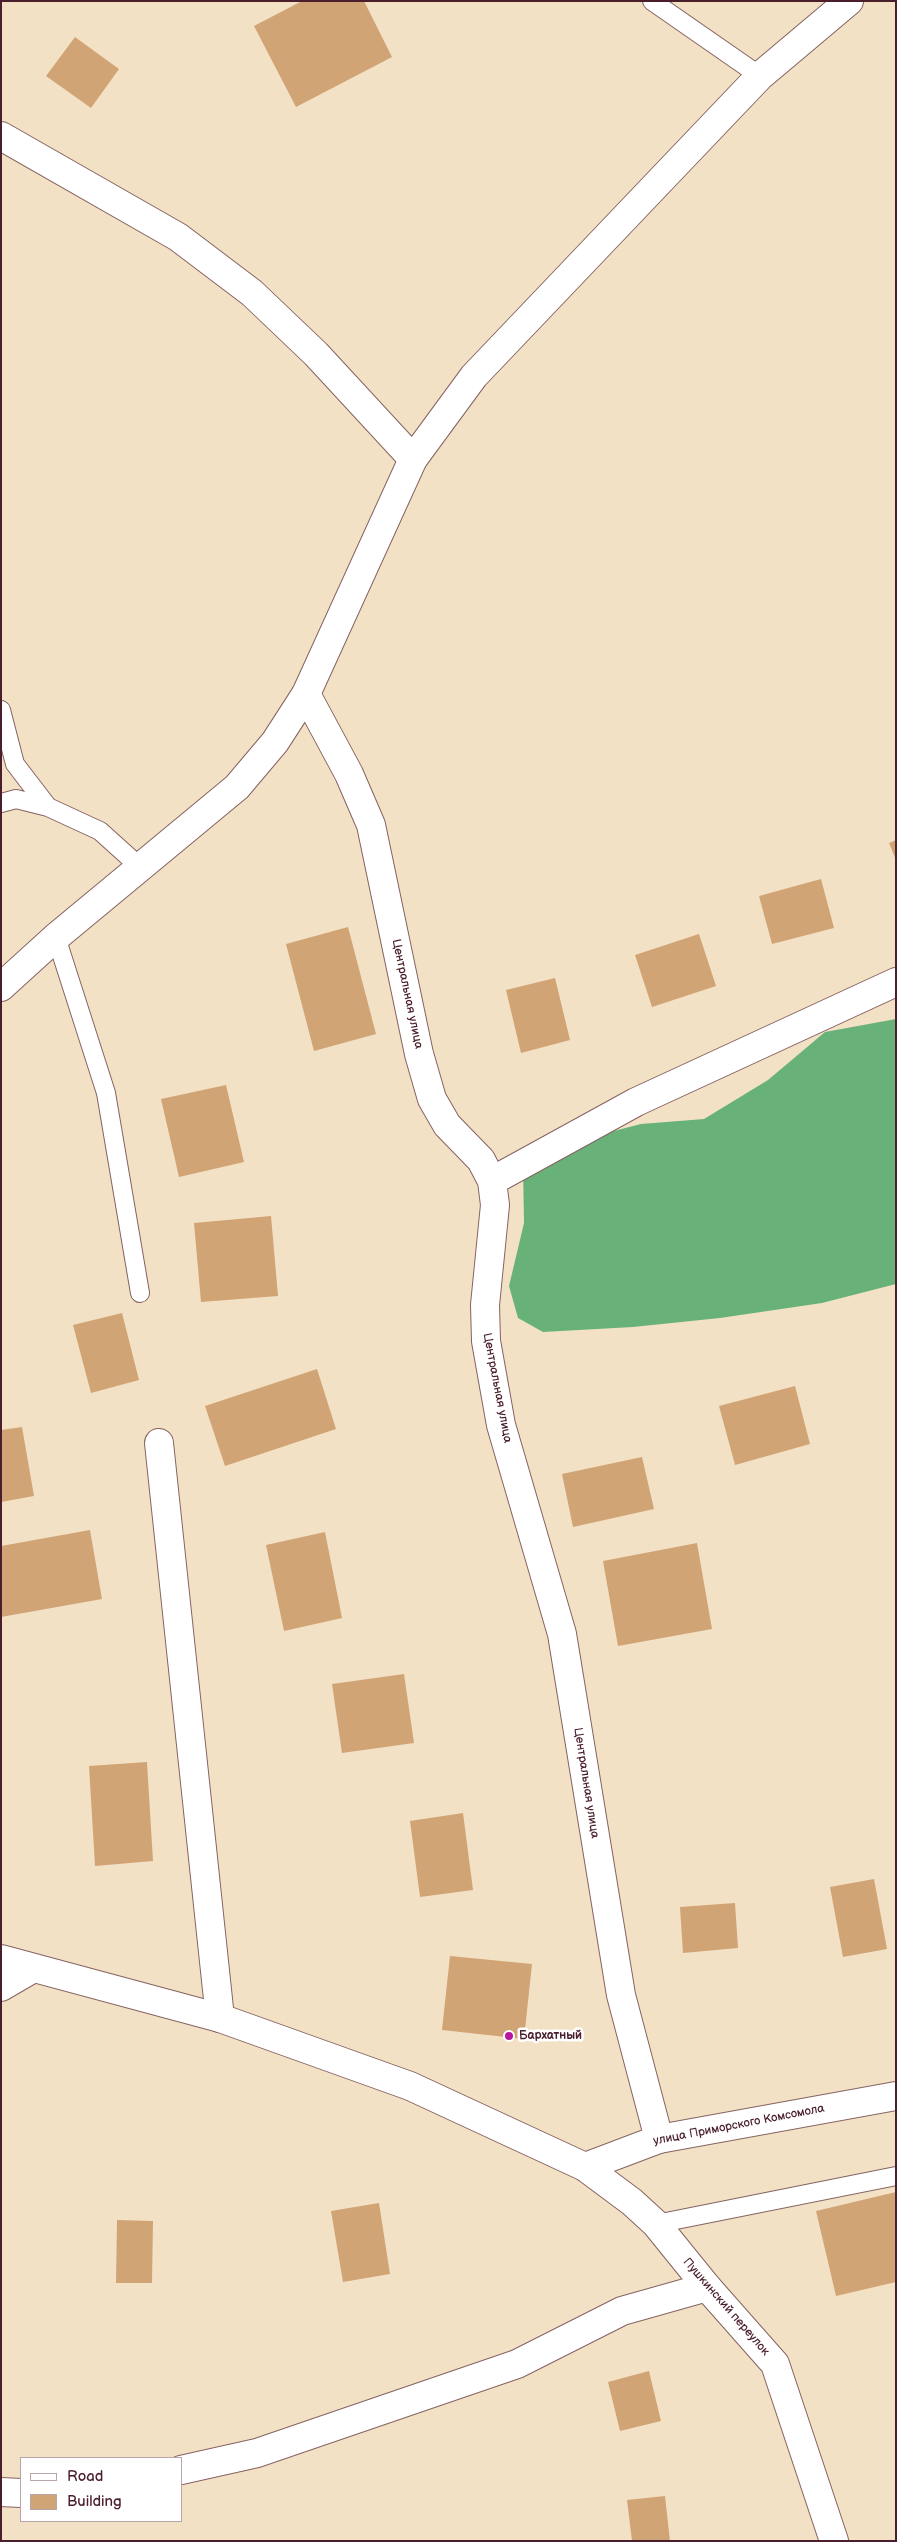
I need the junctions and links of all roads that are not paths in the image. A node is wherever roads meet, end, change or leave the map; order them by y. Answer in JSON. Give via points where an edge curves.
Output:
{"nodes":[{"id":1,"x":652,"y":1,"type":"edge"},
{"id":2,"x":849,"y":1,"type":"edge"},
{"id":3,"x":760,"y":76,"type":"junction"},
{"id":4,"x":1,"y":136,"type":"edge"},
{"id":5,"x":413,"y":460,"type":"junction"},
{"id":6,"x":306,"y":694,"type":"junction"},
{"id":7,"x":1,"y":710,"type":"edge"},
{"id":8,"x":1,"y":802,"type":"edge"},
{"id":9,"x":48,"y":807,"type":"junction"},
{"id":10,"x":141,"y":868,"type":"junction"},
{"id":11,"x":56,"y":937,"type":"junction"},
{"id":12,"x":896,"y":982,"type":"edge"},
{"id":13,"x":1,"y":987,"type":"edge"},
{"id":14,"x":492,"y":1180,"type":"junction"},
{"id":15,"x":140,"y":1293,"type":"dead end"},
{"id":16,"x":159,"y":1443,"type":"dead end"},
{"id":17,"x":1,"y":1959,"type":"edge"},
{"id":18,"x":32,"y":1969,"type":"junction"},
{"id":19,"x":1,"y":1987,"type":"edge"},
{"id":20,"x":220,"y":2018,"type":"junction"},
{"id":21,"x":896,"y":2096,"type":"edge"},
{"id":22,"x":658,"y":2139,"type":"junction"},
{"id":23,"x":585,"y":2167,"type":"junction"},
{"id":24,"x":896,"y":2176,"type":"edge"},
{"id":25,"x":656,"y":2224,"type":"junction"},
{"id":26,"x":707,"y":2287,"type":"junction"},
{"id":27,"x":182,"y":2470,"type":"edge"},
{"id":28,"x":1,"y":2492,"type":"edge"},
{"id":29,"x":20,"y":2492,"type":"edge"},
{"id":30,"x":834,"y":2541,"type":"edge"}],
"edges":[{"from":1,"to":3,"type":"lane"},
{"from":2,"to":3,"type":"street"},
{"from":3,"to":5,"type":"street","via":[[474,376]]},
{"from":4,"to":5,"type":"street","via":[[178,237],[252,293],[316,354]]},
{"from":5,"to":6,"type":"street"},
{"from":6,"to":10,"type":"street","via":[[275,742],[237,787]]},
{"from":6,"to":14,"type":"street","name":"Центральная улица","via":[[349,774],[371,825],[419,1054],[432,1099],[447,1125],[482,1160]]},
{"from":7,"to":9,"type":"lane","via":[[15,764]]},
{"from":8,"to":9,"type":"lane","via":[[16,799]]},
{"from":9,"to":10,"type":"lane","via":[[100,830]]},
{"from":10,"to":11,"type":"street"},
{"from":11,"to":13,"type":"street"},
{"from":11,"to":15,"type":"lane","via":[[106,1093]]},
{"from":12,"to":14,"type":"street","via":[[636,1102]]},
{"from":14,"to":22,"type":"street","name":"Центральная улица","via":[[495,1205],[484,1305],[486,1341],[501,1425],[562,1634],[621,1995]]},
{"from":16,"to":20,"type":"street"},
{"from":17,"to":18,"type":"street","name":"Пушкинский переулок"},
{"from":18,"to":19,"type":"street"},
{"from":18,"to":20,"type":"street","name":"Пушкинский переулок"},
{"from":20,"to":23,"type":"street","name":"Пушкинский переулок","via":[[410,2086]]},
{"from":21,"to":22,"type":"street","name":"улица Приморского Комсомола"},
{"from":22,"to":23,"type":"street","name":"улица Приморского Комсомола"},
{"from":23,"to":25,"type":"street","name":"Пушкинский переулок"},
{"from":24,"to":25,"type":"lane"},
{"from":25,"to":26,"type":"street","name":"Пушкинский переулок"},
{"from":26,"to":27,"type":"street","via":[[622,2311],[516,2364],[257,2453]]},
{"from":26,"to":30,"type":"street","name":"Пушкинский переулок","via":[[775,2364]]},
{"from":28,"to":29,"type":"street"}]}
